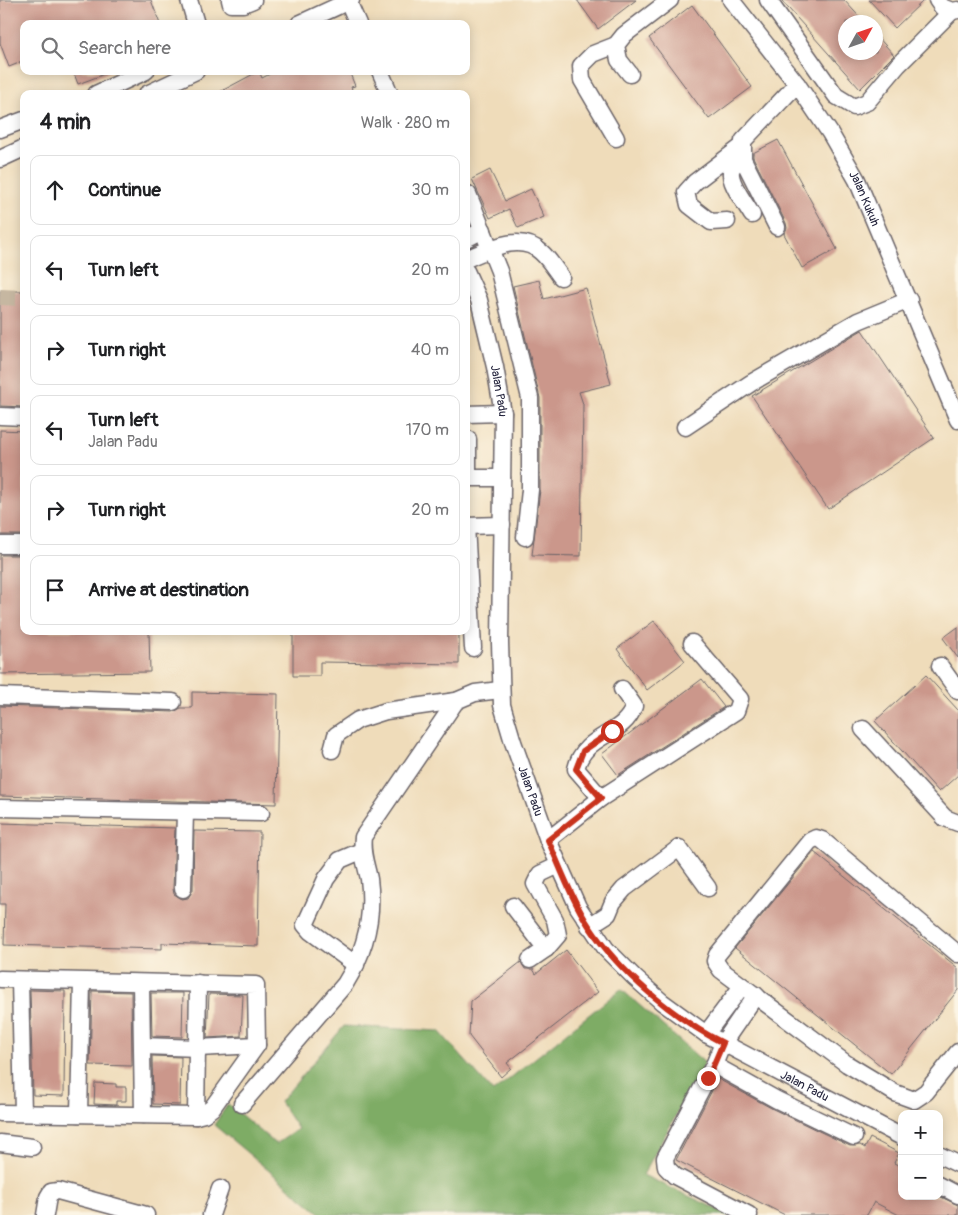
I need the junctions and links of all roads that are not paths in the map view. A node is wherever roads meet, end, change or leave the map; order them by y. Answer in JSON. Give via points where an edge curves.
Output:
{"nodes":[{"id":1,"x":189,"y":0,"type":"edge"},
{"id":2,"x":230,"y":0,"type":"edge"},
{"id":3,"x":252,"y":0,"type":"edge"},
{"id":4,"x":670,"y":0,"type":"edge"},
{"id":5,"x":731,"y":0,"type":"edge"},
{"id":6,"x":768,"y":0,"type":"edge"},
{"id":7,"x":937,"y":0,"type":"edge"},
{"id":8,"x":349,"y":1,"type":"edge"},
{"id":9,"x":955,"y":10,"type":"edge"},
{"id":10,"x":195,"y":20,"type":"edge"},
{"id":11,"x":308,"y":20,"type":"edge"},
{"id":12,"x":356,"y":20,"type":"edge"},
{"id":13,"x":616,"y":45,"type":"junction"},
{"id":14,"x":630,"y":74,"type":"dead end"},
{"id":15,"x":137,"y":75,"type":"edge"},
{"id":16,"x":187,"y":75,"type":"edge"},
{"id":17,"x":382,"y":75,"type":"edge"},
{"id":18,"x":797,"y":84,"type":"junction"},
{"id":19,"x":105,"y":90,"type":"edge"},
{"id":20,"x":156,"y":90,"type":"edge"},
{"id":21,"x":388,"y":90,"type":"edge"},
{"id":22,"x":20,"y":122,"type":"edge"},
{"id":23,"x":0,"y":129,"type":"edge"},
{"id":24,"x":616,"y":138,"type":"dead end"},
{"id":25,"x":20,"y":150,"type":"edge"},
{"id":26,"x":742,"y":153,"type":"junction"},
{"id":27,"x":0,"y":159,"type":"edge"},
{"id":28,"x":470,"y":199,"type":"edge"},
{"id":29,"x":752,"y":215,"type":"dead end"},
{"id":30,"x":727,"y":221,"type":"dead end"},
{"id":31,"x":777,"y":227,"type":"dead end"},
{"id":32,"x":482,"y":230,"type":"junction"},
{"id":33,"x":470,"y":237,"type":"edge"},
{"id":34,"x":490,"y":248,"type":"junction"},
{"id":35,"x":470,"y":257,"type":"edge"},
{"id":36,"x":561,"y":277,"type":"dead end"},
{"id":37,"x":470,"y":280,"type":"edge"},
{"id":38,"x":909,"y":300,"type":"junction"},
{"id":39,"x":503,"y":413,"type":"junction"},
{"id":40,"x":470,"y":414,"type":"edge"},
{"id":41,"x":0,"y":416,"type":"edge"},
{"id":42,"x":20,"y":417,"type":"edge"},
{"id":43,"x":958,"y":420,"type":"edge"},
{"id":44,"x":685,"y":427,"type":"dead end"},
{"id":45,"x":470,"y":478,"type":"edge"},
{"id":46,"x":502,"y":478,"type":"junction"},
{"id":47,"x":502,"y":525,"type":"junction"},
{"id":48,"x":470,"y":526,"type":"edge"},
{"id":49,"x":525,"y":537,"type":"dead end"},
{"id":50,"x":0,"y":545,"type":"edge"},
{"id":51,"x":20,"y":545,"type":"edge"},
{"id":52,"x":470,"y":596,"type":"edge"},
{"id":53,"x":692,"y":643,"type":"dead end"},
{"id":54,"x":473,"y":648,"type":"dead end"},
{"id":55,"x":940,"y":666,"type":"dead end"},
{"id":56,"x":622,"y":689,"type":"dead end"},
{"id":57,"x":500,"y":690,"type":"junction"},
{"id":58,"x":958,"y":691,"type":"edge"},
{"id":59,"x":0,"y":696,"type":"edge"},
{"id":60,"x":456,"y":701,"type":"junction"},
{"id":61,"x":173,"y":702,"type":"dead end"},
{"id":62,"x":863,"y":729,"type":"dead end"},
{"id":63,"x":332,"y":750,"type":"dead end"},
{"id":64,"x":601,"y":798,"type":"junction"},
{"id":65,"x":0,"y":808,"type":"edge"},
{"id":66,"x":185,"y":812,"type":"junction"},
{"id":67,"x":261,"y":813,"type":"dead end"},
{"id":68,"x":958,"y":823,"type":"edge"},
{"id":69,"x":548,"y":840,"type":"junction"},
{"id":70,"x":361,"y":851,"type":"junction"},
{"id":71,"x":559,"y":865,"type":"junction"},
{"id":72,"x":708,"y":888,"type":"dead end"},
{"id":73,"x":183,"y":889,"type":"dead end"},
{"id":74,"x":513,"y":906,"type":"dead end"},
{"id":75,"x":589,"y":926,"type":"junction"},
{"id":76,"x":546,"y":949,"type":"junction"},
{"id":77,"x":958,"y":954,"type":"edge"},
{"id":78,"x":530,"y":960,"type":"dead end"},
{"id":79,"x":356,"y":965,"type":"junction"},
{"id":80,"x":0,"y":979,"type":"edge"},
{"id":81,"x":20,"y":980,"type":"junction"},
{"id":82,"x":82,"y":982,"type":"junction"},
{"id":83,"x":141,"y":983,"type":"junction"},
{"id":84,"x":198,"y":984,"type":"junction"},
{"id":85,"x":742,"y":986,"type":"junction"},
{"id":86,"x":756,"y":995,"type":"junction"},
{"id":87,"x":706,"y":1034,"type":"junction"},
{"id":88,"x":723,"y":1043,"type":"junction"},
{"id":89,"x":257,"y":1045,"type":"junction"},
{"id":90,"x":142,"y":1046,"type":"junction"},
{"id":91,"x":198,"y":1048,"type":"junction"},
{"id":92,"x":958,"y":1052,"type":"edge"},
{"id":93,"x":714,"y":1065,"type":"junction"},
{"id":94,"x":790,"y":1079,"type":"junction"},
{"id":95,"x":777,"y":1100,"type":"junction"},
{"id":96,"x":242,"y":1104,"type":"dead end"},
{"id":97,"x":0,"y":1113,"type":"edge"},
{"id":98,"x":23,"y":1113,"type":"junction"},
{"id":99,"x":79,"y":1114,"type":"junction"},
{"id":100,"x":143,"y":1115,"type":"junction"},
{"id":101,"x":196,"y":1116,"type":"junction"},
{"id":102,"x":898,"y":1135,"type":"edge"},
{"id":103,"x":854,"y":1137,"type":"dead end"},
{"id":104,"x":0,"y":1143,"type":"edge"},
{"id":105,"x":32,"y":1147,"type":"dead end"},
{"id":106,"x":943,"y":1157,"type":"edge"},
{"id":107,"x":958,"y":1164,"type":"edge"},
{"id":108,"x":943,"y":1187,"type":"edge"},
{"id":109,"x":220,"y":1189,"type":"dead end"},
{"id":110,"x":958,"y":1194,"type":"edge"},
{"id":111,"x":45,"y":1215,"type":"edge"},
{"id":112,"x":146,"y":1215,"type":"edge"},
{"id":113,"x":211,"y":1215,"type":"edge"},
{"id":114,"x":749,"y":1215,"type":"edge"}],
"edges":[{"from":1,"to":10,"type":"street"},
{"from":2,"to":3,"type":"street","via":[[231,4],[244,4]]},
{"from":4,"to":13,"type":"street","via":[[624,35]]},
{"from":5,"to":18,"type":"street","name":"Jalan Kukuh"},
{"from":6,"to":9,"type":"street","via":[[836,96],[854,107],[867,102],[898,65]]},
{"from":7,"to":9,"type":"street","via":[[942,6]]},
{"from":8,"to":11,"type":"street"},
{"from":8,"to":12,"type":"street"},
{"from":13,"to":14,"type":"street","via":[[619,60]]},
{"from":13,"to":24,"type":"street","via":[[593,54],[581,66],[582,80]]},
{"from":15,"to":19,"type":"street"},
{"from":16,"to":20,"type":"street"},
{"from":17,"to":21,"type":"street"},
{"from":18,"to":26,"type":"street","via":[[742,141]]},
{"from":18,"to":38,"type":"street","name":"Jalan Kukuh","via":[[857,180]]},
{"from":22,"to":23,"type":"street"},
{"from":25,"to":27,"type":"street"},
{"from":26,"to":29,"type":"street","via":[[731,170],[733,181]]},
{"from":26,"to":30,"type":"street","via":[[695,182],[686,192],[689,205],[711,222]]},
{"from":26,"to":31,"type":"street"},
{"from":28,"to":32,"type":"street"},
{"from":32,"to":33,"type":"street"},
{"from":32,"to":34,"type":"street"},
{"from":34,"to":35,"type":"street"},
{"from":34,"to":36,"type":"street","via":[[524,243],[541,251]]},
{"from":34,"to":49,"type":"street","via":[[499,272],[530,398],[530,490]]},
{"from":37,"to":39,"type":"street","name":"Jalan Padu","via":[[479,300]]},
{"from":38,"to":43,"type":"street","name":"Jalan Kukuh"},
{"from":38,"to":44,"type":"street","via":[[858,321],[751,383]]},
{"from":39,"to":40,"type":"street"},
{"from":39,"to":46,"type":"street","name":"Jalan Padu"},
{"from":41,"to":42,"type":"street"},
{"from":45,"to":46,"type":"street"},
{"from":46,"to":47,"type":"street","name":"Jalan Padu"},
{"from":47,"to":48,"type":"street"},
{"from":47,"to":57,"type":"street","name":"Jalan Padu"},
{"from":50,"to":51,"type":"street"},
{"from":52,"to":54,"type":"street"},
{"from":53,"to":64,"type":"street","via":[[740,699],[736,711]]},
{"from":55,"to":58,"type":"street"},
{"from":56,"to":64,"type":"street","via":[[634,706],[631,718],[583,751],[576,769]]},
{"from":57,"to":60,"type":"street","via":[[475,693]]},
{"from":57,"to":69,"type":"street","name":"Jalan Padu","via":[[513,742]]},
{"from":59,"to":61,"type":"street"},
{"from":60,"to":63,"type":"street","via":[[386,711],[358,720],[336,734]]},
{"from":60,"to":70,"type":"street","via":[[371,824],[363,838]]},
{"from":62,"to":68,"type":"street","via":[[945,818]]},
{"from":64,"to":69,"type":"street"},
{"from":65,"to":66,"type":"street"},
{"from":66,"to":67,"type":"street"},
{"from":66,"to":73,"type":"street"},
{"from":69,"to":71,"type":"street","name":"Jalan Padu"},
{"from":70,"to":79,"type":"street","via":[[369,880],[369,905],[367,938]]},
{"from":70,"to":79,"type":"street","via":[[340,860],[326,879],[305,925]]},
{"from":71,"to":75,"type":"street","name":"Jalan Padu"},
{"from":71,"to":76,"type":"street","via":[[540,874],[536,884],[555,920],[558,935]]},
{"from":72,"to":75,"type":"street","via":[[679,848],[624,890],[608,914]]},
{"from":74,"to":76,"type":"street"},
{"from":75,"to":87,"type":"street","name":"Jalan Padu","via":[[606,949],[635,978]]},
{"from":76,"to":78,"type":"street"},
{"from":77,"to":85,"type":"street","via":[[816,838],[810,841],[716,958],[718,967]]},
{"from":79,"to":96,"type":"street","via":[[345,984]]},
{"from":80,"to":81,"type":"street"},
{"from":81,"to":82,"type":"street"},
{"from":81,"to":98,"type":"street"},
{"from":82,"to":83,"type":"street"},
{"from":82,"to":99,"type":"street"},
{"from":83,"to":84,"type":"street"},
{"from":83,"to":90,"type":"street"},
{"from":84,"to":89,"type":"street","via":[[256,985]]},
{"from":84,"to":91,"type":"street"},
{"from":85,"to":86,"type":"street"},
{"from":85,"to":87,"type":"street"},
{"from":86,"to":88,"type":"street"},
{"from":86,"to":92,"type":"street","via":[[847,1064],[895,1093],[914,1100],[926,1092]]},
{"from":87,"to":88,"type":"street","name":"Jalan Padu"},
{"from":88,"to":93,"type":"street"},
{"from":88,"to":94,"type":"street","name":"Jalan Padu"},
{"from":89,"to":91,"type":"street"},
{"from":89,"to":101,"type":"street","via":[[212,1108]]},
{"from":90,"to":91,"type":"street"},
{"from":90,"to":100,"type":"street"},
{"from":91,"to":101,"type":"street"},
{"from":93,"to":95,"type":"street"},
{"from":93,"to":114,"type":"street","via":[[665,1158],[666,1167],[675,1176]]},
{"from":94,"to":95,"type":"street"},
{"from":94,"to":102,"type":"street","name":"Jalan Padu"},
{"from":95,"to":103,"type":"street"},
{"from":97,"to":98,"type":"street"},
{"from":98,"to":99,"type":"street"},
{"from":99,"to":100,"type":"street"},
{"from":100,"to":101,"type":"street"},
{"from":104,"to":105,"type":"street"},
{"from":106,"to":107,"type":"street"},
{"from":108,"to":110,"type":"street"},
{"from":109,"to":113,"type":"street"},
{"from":111,"to":112,"type":"street","via":[[48,1197],[51,1192],[58,1191]]}]}
